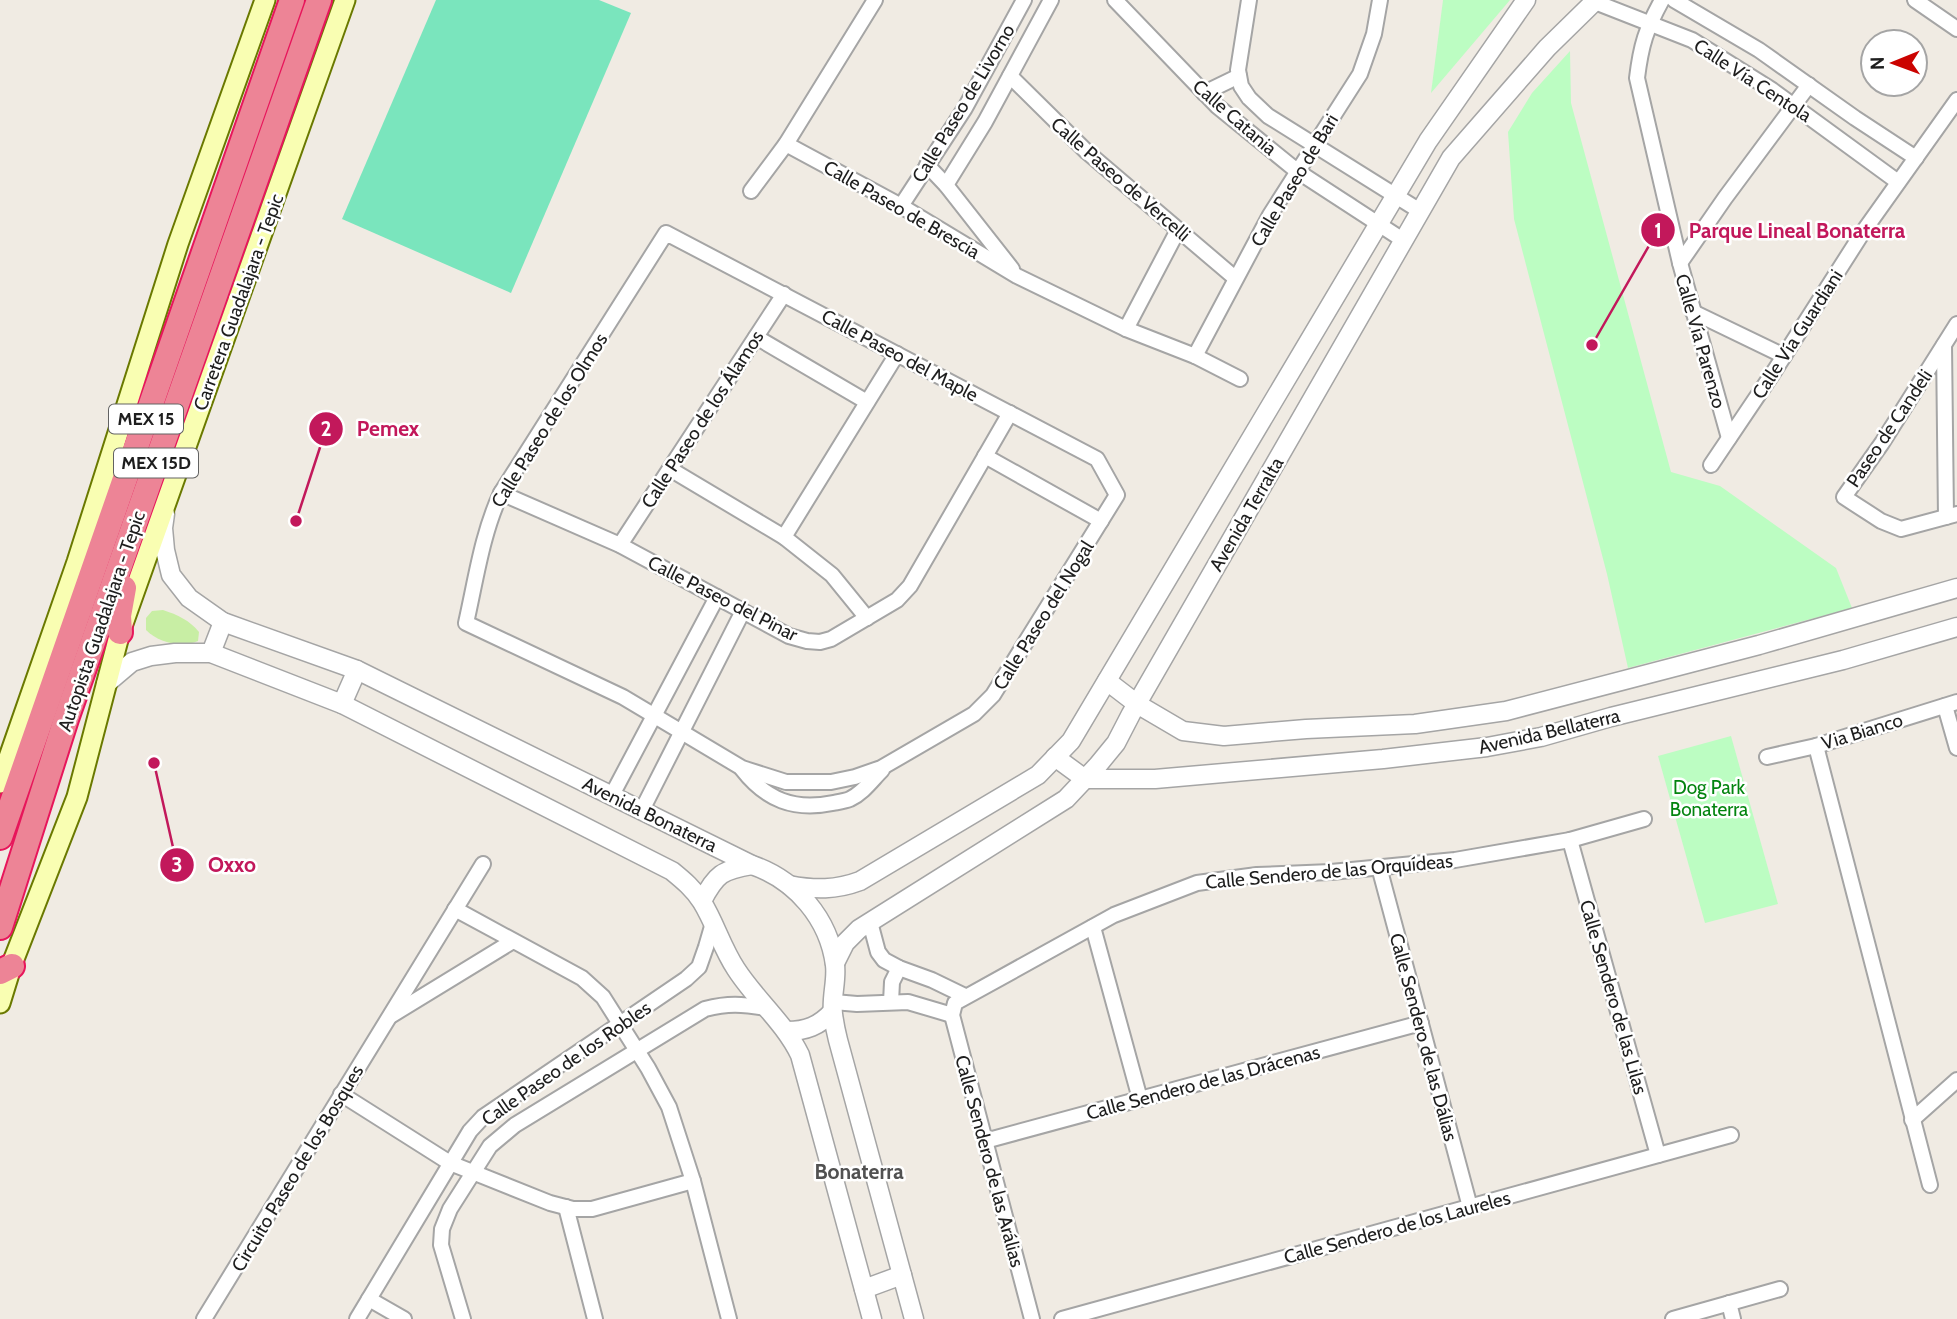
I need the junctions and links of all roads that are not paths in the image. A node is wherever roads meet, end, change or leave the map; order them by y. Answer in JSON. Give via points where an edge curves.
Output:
{"nodes":[{"id":1,"x":265,"y":0,"type":"edge"},
{"id":2,"x":292,"y":0,"type":"edge"},
{"id":3,"x":319,"y":0,"type":"edge"},
{"id":4,"x":333,"y":0,"type":"edge"},
{"id":5,"x":345,"y":0,"type":"edge"},
{"id":6,"x":875,"y":0,"type":"edge"},
{"id":7,"x":1024,"y":0,"type":"edge"},
{"id":8,"x":1051,"y":0,"type":"edge"},
{"id":9,"x":1115,"y":0,"type":"edge"},
{"id":10,"x":1249,"y":0,"type":"edge"},
{"id":11,"x":1380,"y":0,"type":"edge"},
{"id":12,"x":1526,"y":0,"type":"edge"},
{"id":13,"x":1662,"y":0,"type":"edge"},
{"id":14,"x":1674,"y":0,"type":"edge"},
{"id":15,"x":1915,"y":0,"type":"edge"},
{"id":16,"x":1595,"y":1,"type":"edge"},
{"id":17,"x":1649,"y":23,"type":"junction"},
{"id":18,"x":1957,"y":29,"type":"edge"},
{"id":19,"x":1010,"y":76,"type":"junction"},
{"id":20,"x":1239,"y":76,"type":"junction"},
{"id":21,"x":1809,"y":85,"type":"junction"},
{"id":22,"x":1204,"y":93,"type":"junction"},
{"id":23,"x":1957,"y":100,"type":"edge"},
{"id":24,"x":1793,"y":105,"type":"junction"},
{"id":25,"x":273,"y":131,"type":"junction"},
{"id":26,"x":786,"y":144,"type":"junction"},
{"id":27,"x":1314,"y":145,"type":"junction"},
{"id":28,"x":1916,"y":158,"type":"junction"},
{"id":29,"x":927,"y":165,"type":"junction"},
{"id":30,"x":1297,"y":171,"type":"junction"},
{"id":31,"x":1898,"y":182,"type":"junction"},
{"id":32,"x":946,"y":185,"type":"junction"},
{"id":33,"x":751,"y":191,"type":"dead end"},
{"id":34,"x":1395,"y":196,"type":"junction"},
{"id":35,"x":901,"y":206,"type":"junction"},
{"id":36,"x":1420,"y":211,"type":"junction"},
{"id":37,"x":1379,"y":224,"type":"junction"},
{"id":38,"x":1178,"y":230,"type":"junction"},
{"id":39,"x":666,"y":233,"type":"joint"},
{"id":40,"x":1404,"y":240,"type":"junction"},
{"id":41,"x":1679,"y":263,"type":"junction"},
{"id":42,"x":1017,"y":276,"type":"junction"},
{"id":43,"x":1235,"y":278,"type":"junction"},
{"id":44,"x":784,"y":295,"type":"junction"},
{"id":45,"x":1693,"y":313,"type":"junction"},
{"id":46,"x":1957,"y":324,"type":"edge"},
{"id":47,"x":1126,"y":329,"type":"junction"},
{"id":48,"x":756,"y":337,"type":"junction"},
{"id":49,"x":1944,"y":345,"type":"junction"},
{"id":50,"x":897,"y":354,"type":"junction"},
{"id":51,"x":1195,"y":356,"type":"junction"},
{"id":52,"x":1784,"y":356,"type":"junction"},
{"id":53,"x":1240,"y":379,"type":"dead end"},
{"id":54,"x":867,"y":402,"type":"junction"},
{"id":55,"x":1010,"y":413,"type":"junction"},
{"id":56,"x":1729,"y":438,"type":"junction"},
{"id":57,"x":985,"y":456,"type":"junction"},
{"id":58,"x":1711,"y":465,"type":"dead end"},
{"id":59,"x":670,"y":469,"type":"junction"},
{"id":60,"x":502,"y":494,"type":"junction"},
{"id":61,"x":1117,"y":495,"type":"joint"},
{"id":62,"x":167,"y":500,"type":"junction"},
{"id":63,"x":1952,"y":515,"type":"edge"},
{"id":64,"x":1101,"y":521,"type":"junction"},
{"id":65,"x":784,"y":537,"type":"junction"},
{"id":66,"x":620,"y":545,"type":"junction"},
{"id":67,"x":124,"y":555,"type":"junction"},
{"id":68,"x":77,"y":562,"type":"junction"},
{"id":69,"x":1957,"y":588,"type":"edge"},
{"id":70,"x":717,"y":597,"type":"junction"},
{"id":71,"x":79,"y":611,"type":"junction"},
{"id":72,"x":743,"y":611,"type":"junction"},
{"id":73,"x":867,"y":618,"type":"junction"},
{"id":74,"x":223,"y":622,"type":"junction"},
{"id":75,"x":466,"y":623,"type":"joint"},
{"id":76,"x":1957,"y":627,"type":"edge"},
{"id":77,"x":120,"y":632,"type":"junction"},
{"id":78,"x":211,"y":653,"type":"junction"},
{"id":79,"x":357,"y":670,"type":"junction"},
{"id":80,"x":1107,"y":681,"type":"junction"},
{"id":81,"x":106,"y":684,"type":"junction"},
{"id":82,"x":1137,"y":704,"type":"junction"},
{"id":83,"x":1951,"y":704,"type":"edge"},
{"id":84,"x":342,"y":705,"type":"junction"},
{"id":85,"x":654,"y":716,"type":"junction"},
{"id":86,"x":681,"y":732,"type":"junction"},
{"id":87,"x":1816,"y":746,"type":"junction"},
{"id":88,"x":1957,"y":748,"type":"edge"},
{"id":89,"x":1055,"y":757,"type":"junction"},
{"id":90,"x":1766,"y":757,"type":"dead end"},
{"id":91,"x":884,"y":766,"type":"junction"},
{"id":92,"x":742,"y":768,"type":"junction"},
{"id":93,"x":1085,"y":779,"type":"junction"},
{"id":94,"x":0,"y":783,"type":"edge"},
{"id":95,"x":612,"y":795,"type":"junction"},
{"id":96,"x":642,"y":810,"type":"junction"},
{"id":97,"x":1644,"y":819,"type":"dead end"},
{"id":98,"x":0,"y":837,"type":"edge"},
{"id":99,"x":1570,"y":840,"type":"junction"},
{"id":100,"x":483,"y":864,"type":"dead end"},
{"id":101,"x":752,"y":865,"type":"junction"},
{"id":102,"x":1379,"y":867,"type":"junction"},
{"id":103,"x":789,"y":885,"type":"junction"},
{"id":104,"x":702,"y":901,"type":"junction"},
{"id":105,"x":455,"y":909,"type":"junction"},
{"id":106,"x":870,"y":922,"type":"junction"},
{"id":107,"x":712,"y":923,"type":"junction"},
{"id":108,"x":0,"y":927,"type":"edge"},
{"id":109,"x":1093,"y":927,"type":"junction"},
{"id":110,"x":513,"y":941,"type":"junction"},
{"id":111,"x":835,"y":963,"type":"junction"},
{"id":112,"x":899,"y":968,"type":"junction"},
{"id":113,"x":6,"y":969,"type":"edge"},
{"id":114,"x":891,"y":1002,"type":"junction"},
{"id":115,"x":0,"y":1003,"type":"edge"},
{"id":116,"x":957,"y":1004,"type":"junction"},
{"id":117,"x":766,"y":1007,"type":"junction"},
{"id":118,"x":833,"y":1007,"type":"junction"},
{"id":119,"x":389,"y":1016,"type":"junction"},
{"id":120,"x":1421,"y":1023,"type":"junction"},
{"id":121,"x":620,"y":1024,"type":"junction"},
{"id":122,"x":787,"y":1031,"type":"junction"},
{"id":123,"x":636,"y":1050,"type":"junction"},
{"id":124,"x":1957,"y":1080,"type":"edge"},
{"id":125,"x":341,"y":1094,"type":"junction"},
{"id":126,"x":1140,"y":1099,"type":"junction"},
{"id":127,"x":1912,"y":1120,"type":"junction"},
{"id":128,"x":1731,"y":1135,"type":"dead end"},
{"id":129,"x":985,"y":1141,"type":"junction"},
{"id":130,"x":1658,"y":1155,"type":"junction"},
{"id":131,"x":450,"y":1163,"type":"junction"},
{"id":132,"x":472,"y":1172,"type":"junction"},
{"id":133,"x":693,"y":1181,"type":"junction"},
{"id":134,"x":1930,"y":1185,"type":"dead end"},
{"id":135,"x":566,"y":1207,"type":"junction"},
{"id":136,"x":1470,"y":1207,"type":"junction"},
{"id":137,"x":902,"y":1275,"type":"junction"},
{"id":138,"x":863,"y":1289,"type":"junction"},
{"id":139,"x":1780,"y":1289,"type":"dead end"},
{"id":140,"x":369,"y":1299,"type":"junction"},
{"id":141,"x":1729,"y":1303,"type":"junction"},
{"id":142,"x":204,"y":1319,"type":"edge"},
{"id":143,"x":357,"y":1319,"type":"edge"},
{"id":144,"x":404,"y":1319,"type":"edge"},
{"id":145,"x":463,"y":1319,"type":"edge"},
{"id":146,"x":595,"y":1319,"type":"edge"},
{"id":147,"x":729,"y":1319,"type":"edge"},
{"id":148,"x":872,"y":1319,"type":"edge"},
{"id":149,"x":915,"y":1319,"type":"edge"},
{"id":150,"x":1031,"y":1319,"type":"edge"},
{"id":151,"x":1062,"y":1319,"type":"edge"},
{"id":152,"x":1673,"y":1319,"type":"edge"},
{"id":153,"x":1733,"y":1319,"type":"edge"}],
"edges":[{"from":1,"to":68,"type":"main road","via":[[178,244]]},
{"from":2,"to":71,"type":"highway","number":"MEX 15"},
{"from":3,"to":25,"type":"highway","name":"Autopista Guadalajara - Tepic","number":"MEX 15D"},
{"from":4,"to":25,"type":"highway"},
{"from":5,"to":62,"type":"main road","name":"Carretera Guadalajara - Tepic","number":"MEX 15"},
{"from":6,"to":26,"type":"street"},
{"from":7,"to":29,"type":"street","name":"Calle Paseo de Livorno","via":[[965,108]]},
{"from":8,"to":19,"type":"street","name":"Calle Paseo de Livorno"},
{"from":9,"to":22,"type":"street","name":"Calle Catania"},
{"from":10,"to":20,"type":"street"},
{"from":11,"to":27,"type":"street","name":"Calle Paseo de Bari","via":[[1360,74]]},
{"from":12,"to":34,"type":"street","name":"Avenida Terralta"},
{"from":13,"to":17,"type":"street","name":"Calle Vía Parenzo"},
{"from":14,"to":21,"type":"street","name":"Calle Vía Centola"},
{"from":15,"to":18,"type":"street"},
{"from":16,"to":17,"type":"street","name":"Calle Vía Centola"},
{"from":16,"to":36,"type":"street","name":"Avenida Terralta","via":[[1547,48],[1451,158]]},
{"from":17,"to":24,"type":"street","name":"Calle Vía Centola","via":[[1692,40]]},
{"from":17,"to":41,"type":"street","name":"Calle Vía Parenzo","via":[[1637,78]]},
{"from":19,"to":32,"type":"street","name":"Calle Paseo de Livorno"},
{"from":19,"to":38,"type":"street","name":"Calle Paseo de Vercelli","via":[[1087,152]]},
{"from":20,"to":22,"type":"street"},
{"from":20,"to":27,"type":"street","via":[[1249,98],[1268,116]]},
{"from":21,"to":24,"type":"street"},
{"from":21,"to":28,"type":"street","name":"Calle Vía Centola"},
{"from":22,"to":30,"type":"street","name":"Calle Catania"},
{"from":23,"to":28,"type":"street","name":"Calle Vía Guardiani"},
{"from":24,"to":31,"type":"street","name":"Calle Vía Centola"},
{"from":24,"to":41,"type":"street"},
{"from":25,"to":67,"type":"highway","name":"Autopista Guadalajara - Tepic","number":"MEX 15D"},
{"from":26,"to":33,"type":"street"},
{"from":26,"to":35,"type":"street","name":"Calle Paseo de Brescia"},
{"from":27,"to":30,"type":"street","name":"Calle Paseo de Bari"},
{"from":27,"to":34,"type":"street"},
{"from":28,"to":31,"type":"street","name":"Calle Vía Guardiani"},
{"from":29,"to":32,"type":"street","name":"Calle Paseo de Brescia"},
{"from":29,"to":35,"type":"street","name":"Calle Paseo de Livorno"},
{"from":30,"to":37,"type":"street","name":"Calle Catania"},
{"from":30,"to":43,"type":"street","name":"Calle Paseo de Bari"},
{"from":31,"to":52,"type":"street","name":"Calle Vía Guardiani"},
{"from":32,"to":42,"type":"street","name":"Calle Paseo de Brescia"},
{"from":34,"to":36,"type":"street"},
{"from":34,"to":37,"type":"street","name":"Avenida Terralta"},
{"from":35,"to":42,"type":"street","name":"Calle Paseo de Brescia"},
{"from":36,"to":40,"type":"street","name":"Avenida Terralta"},
{"from":37,"to":40,"type":"street","name":"Calle Catania"},
{"from":37,"to":80,"type":"street","name":"Avenida Terralta"},
{"from":38,"to":43,"type":"street","name":"Calle Paseo de Vercelli"},
{"from":38,"to":47,"type":"street"},
{"from":39,"to":44,"type":"street","name":"Calle Paseo del Maple"},
{"from":39,"to":60,"type":"street","name":"Calle Paseo de los Olmos"},
{"from":40,"to":82,"type":"street","name":"Avenida Terralta"},
{"from":41,"to":45,"type":"street","name":"Calle Vía Parenzo"},
{"from":42,"to":47,"type":"street","name":"Calle Paseo de Brescia"},
{"from":43,"to":51,"type":"street","name":"Calle Paseo de Bari"},
{"from":44,"to":48,"type":"street","name":"Calle Paseo de los Álamos"},
{"from":44,"to":50,"type":"street","name":"Calle Paseo del Maple"},
{"from":45,"to":52,"type":"street"},
{"from":45,"to":56,"type":"street","name":"Calle Vía Parenzo"},
{"from":46,"to":49,"type":"street","name":"Paseo de Candeli"},
{"from":47,"to":51,"type":"street","name":"Calle Paseo de Brescia"},
{"from":48,"to":54,"type":"street"},
{"from":48,"to":59,"type":"street","name":"Calle Paseo de los Álamos"},
{"from":49,"to":63,"type":"street"},
{"from":49,"to":63,"type":"street","name":"Paseo de Candeli","via":[[1844,496],[1901,529]]},
{"from":50,"to":54,"type":"street"},
{"from":50,"to":55,"type":"street","name":"Calle Paseo del Maple"},
{"from":51,"to":53,"type":"street","name":"Calle Paseo de Brescia"},
{"from":52,"to":56,"type":"street","name":"Calle Vía Guardiani"},
{"from":54,"to":65,"type":"street"},
{"from":55,"to":57,"type":"street","name":"Calle Paseo del Pinar"},
{"from":55,"to":61,"type":"street","name":"Calle Paseo del Maple","via":[[1097,459]]},
{"from":56,"to":58,"type":"street","name":"Calle Vía Guardiani"},
{"from":57,"to":64,"type":"street"},
{"from":57,"to":73,"type":"street","name":"Calle Paseo del Pinar","via":[[910,586]]},
{"from":59,"to":65,"type":"street"},
{"from":59,"to":66,"type":"street","name":"Calle Paseo de los Álamos"},
{"from":60,"to":66,"type":"street","name":"Calle Paseo del Pinar"},
{"from":60,"to":75,"type":"street","name":"Calle Paseo de los Olmos","via":[[483,544]]},
{"from":61,"to":64,"type":"street","name":"Calle Paseo del Nogal"},
{"from":62,"to":74,"type":"street","name":"Avenida Bonaterra","via":[[163,528],[171,575],[189,598]]},
{"from":62,"to":77,"type":"main road","name":"Carretera Guadalajara - Tepic","number":"MEX 15"},
{"from":64,"to":91,"type":"street","name":"Calle Paseo del Nogal","via":[[993,695],[974,714]]},
{"from":65,"to":73,"type":"street","via":[[832,575]]},
{"from":66,"to":70,"type":"street","name":"Calle Paseo del Pinar"},
{"from":67,"to":77,"type":"highway"},
{"from":67,"to":108,"type":"highway","name":"Autopista Guadalajara - Tepic","number":"MEX 15D"},
{"from":68,"to":71,"type":"highway"},
{"from":68,"to":94,"type":"main road"},
{"from":69,"to":82,"type":"street","name":"Avenida Bellaterra","via":[[1759,645],[1493,713],[1415,724],[1224,736],[1183,731]]},
{"from":70,"to":72,"type":"street","name":"Calle Paseo del Pinar"},
{"from":70,"to":85,"type":"street"},
{"from":71,"to":98,"type":"highway","number":"MEX 15"},
{"from":72,"to":73,"type":"street","name":"Calle Paseo del Pinar","via":[[789,636],[820,642]]},
{"from":72,"to":86,"type":"street"},
{"from":74,"to":78,"type":"street"},
{"from":74,"to":79,"type":"street","name":"Avenida Bonaterra"},
{"from":75,"to":85,"type":"street","name":"Calle Paseo del Nogal"},
{"from":76,"to":93,"type":"street","name":"Avenida Bellaterra","via":[[1843,660],[1487,747],[1155,779]]},
{"from":77,"to":81,"type":"main road","name":"Carretera Guadalajara - Tepic","number":"MEX 15"},
{"from":78,"to":81,"type":"street","name":"Avenida Bonaterra","via":[[151,656],[132,662]]},
{"from":78,"to":84,"type":"street","name":"Avenida Bonaterra"},
{"from":79,"to":84,"type":"street"},
{"from":79,"to":95,"type":"street","name":"Avenida Bonaterra"},
{"from":80,"to":82,"type":"street","name":"Avenida Bellaterra"},
{"from":80,"to":89,"type":"street","name":"Avenida Terralta","via":[[1071,741]]},
{"from":81,"to":113,"type":"main road","name":"Carretera Guadalajara - Tepic","number":"MEX 15","via":[[77,797]]},
{"from":82,"to":93,"type":"street","name":"Avenida Terralta","via":[[1116,743]]},
{"from":83,"to":87,"type":"street","name":"Via Bianco"},
{"from":83,"to":88,"type":"street"},
{"from":84,"to":104,"type":"street","name":"Avenida Bonaterra","via":[[672,871]]},
{"from":85,"to":86,"type":"street","name":"Calle Paseo del Nogal"},
{"from":85,"to":95,"type":"street"},
{"from":86,"to":92,"type":"street","name":"Calle Paseo del Nogal"},
{"from":86,"to":96,"type":"street"},
{"from":87,"to":90,"type":"street","name":"Via Bianco"},
{"from":87,"to":127,"type":"street"},
{"from":89,"to":93,"type":"street"},
{"from":89,"to":103,"type":"street","name":"Avenida Terralta","via":[[1038,775],[860,881],[834,889]]},
{"from":91,"to":92,"type":"street","name":"Calle Paseo del Nogal","via":[[855,777],[805,783]]},
{"from":91,"to":92,"type":"street","name":"Calle Paseo del Nogal","via":[[850,799],[822,805],[794,805],[771,797]]},
{"from":93,"to":106,"type":"street","name":"Avenida Terralta","via":[[1066,799]]},
{"from":95,"to":96,"type":"street","name":"Avenida Bonaterra"},
{"from":96,"to":101,"type":"street","name":"Avenida Bonaterra"},
{"from":97,"to":99,"type":"street","name":"Calle Sendero de las Orquídeas"},
{"from":99,"to":102,"type":"street","name":"Calle Sendero de las Orquídeas","via":[[1455,860]]},
{"from":99,"to":130,"type":"street","name":"Calle Sendero de las Lilas"},
{"from":100,"to":105,"type":"street","name":"Circuito Paseo de los Bosques"},
{"from":101,"to":103,"type":"street","name":"Avenida Bonaterra"},
{"from":101,"to":104,"type":"street","via":[[730,869],[712,882]]},
{"from":102,"to":109,"type":"street","name":"Calle Sendero de las Orquídeas","via":[[1197,883]]},
{"from":102,"to":120,"type":"street","name":"Calle Sendero de las Dálias"},
{"from":103,"to":111,"type":"street","name":"Avenida Bonaterra","via":[[823,924]]},
{"from":104,"to":107,"type":"street","name":"Avenida Bonaterra"},
{"from":105,"to":110,"type":"street"},
{"from":105,"to":119,"type":"street","name":"Circuito Paseo de los Bosques"},
{"from":106,"to":111,"type":"street","name":"Avenida Terralta","via":[[845,943]]},
{"from":106,"to":112,"type":"street","via":[[878,952]]},
{"from":107,"to":117,"type":"street","name":"Avenida Bonaterra","via":[[735,968]]},
{"from":107,"to":121,"type":"street","name":"Calle Paseo de los Robles","via":[[699,967]]},
{"from":109,"to":116,"type":"street","name":"Calle Sendero de las Orquídeas"},
{"from":109,"to":126,"type":"street"},
{"from":110,"to":119,"type":"street","name":"Circuito Paseo de los Bosques"},
{"from":110,"to":121,"type":"street","via":[[582,978],[603,997]]},
{"from":111,"to":118,"type":"street","name":"Avenida Bonaterra"},
{"from":112,"to":114,"type":"street","via":[[890,988]]},
{"from":112,"to":116,"type":"street","via":[[932,980]]},
{"from":113,"to":115,"type":"main road","name":"Carretera Guadalajara - Tepic","number":"MEX 15"},
{"from":114,"to":116,"type":"street"},
{"from":114,"to":118,"type":"street"},
{"from":116,"to":129,"type":"street","name":"Calle Sendero de las Arálias"},
{"from":117,"to":122,"type":"street","name":"Avenida Bonaterra"},
{"from":117,"to":123,"type":"street","name":"Calle Paseo de los Robles","via":[[741,1003],[705,1009]]},
{"from":118,"to":122,"type":"street","via":[[822,1023]]},
{"from":118,"to":137,"type":"street","name":"Avenida Bonaterra","via":[[838,1041]]},
{"from":119,"to":125,"type":"street","name":"Circuito Paseo de los Bosques"},
{"from":120,"to":126,"type":"street","name":"Calle Sendero de las Drácenas"},
{"from":120,"to":136,"type":"street","name":"Calle Sendero de las Dálias"},
{"from":121,"to":123,"type":"street"},
{"from":121,"to":131,"type":"street","name":"Calle Paseo de los Robles","via":[[483,1117]]},
{"from":122,"to":138,"type":"street","name":"Avenida Bonaterra","via":[[800,1055]]},
{"from":123,"to":132,"type":"street","name":"Calle Paseo de los Robles","via":[[515,1125],[490,1146]]},
{"from":123,"to":133,"type":"street","via":[[669,1107]]},
{"from":124,"to":127,"type":"street"},
{"from":125,"to":131,"type":"street"},
{"from":125,"to":142,"type":"street","name":"Circuito Paseo de los Bosques"},
{"from":126,"to":129,"type":"street","name":"Calle Sendero de las Drácenas"},
{"from":127,"to":134,"type":"street"},
{"from":128,"to":130,"type":"street","name":"Calle Sendero de los Laureles"},
{"from":129,"to":150,"type":"street","name":"Calle Sendero de las Arálias"},
{"from":130,"to":136,"type":"street","name":"Calle Sendero de los Laureles"},
{"from":131,"to":132,"type":"street"},
{"from":131,"to":140,"type":"street","name":"Calle Paseo de los Robles"},
{"from":132,"to":135,"type":"street"},
{"from":132,"to":145,"type":"street","name":"Calle Paseo de los Robles","via":[[450,1209],[441,1245]]},
{"from":133,"to":135,"type":"street","via":[[592,1209]]},
{"from":133,"to":147,"type":"street"},
{"from":135,"to":146,"type":"street"},
{"from":136,"to":151,"type":"street","name":"Calle Sendero de los Laureles"},
{"from":137,"to":138,"type":"street"},
{"from":137,"to":149,"type":"street","name":"Avenida Bonaterra"},
{"from":138,"to":148,"type":"street","name":"Avenida Bonaterra"},
{"from":139,"to":141,"type":"street"},
{"from":140,"to":143,"type":"street","name":"Calle Paseo de los Robles"},
{"from":140,"to":144,"type":"street"},
{"from":141,"to":152,"type":"street"},
{"from":141,"to":153,"type":"street"}]}
